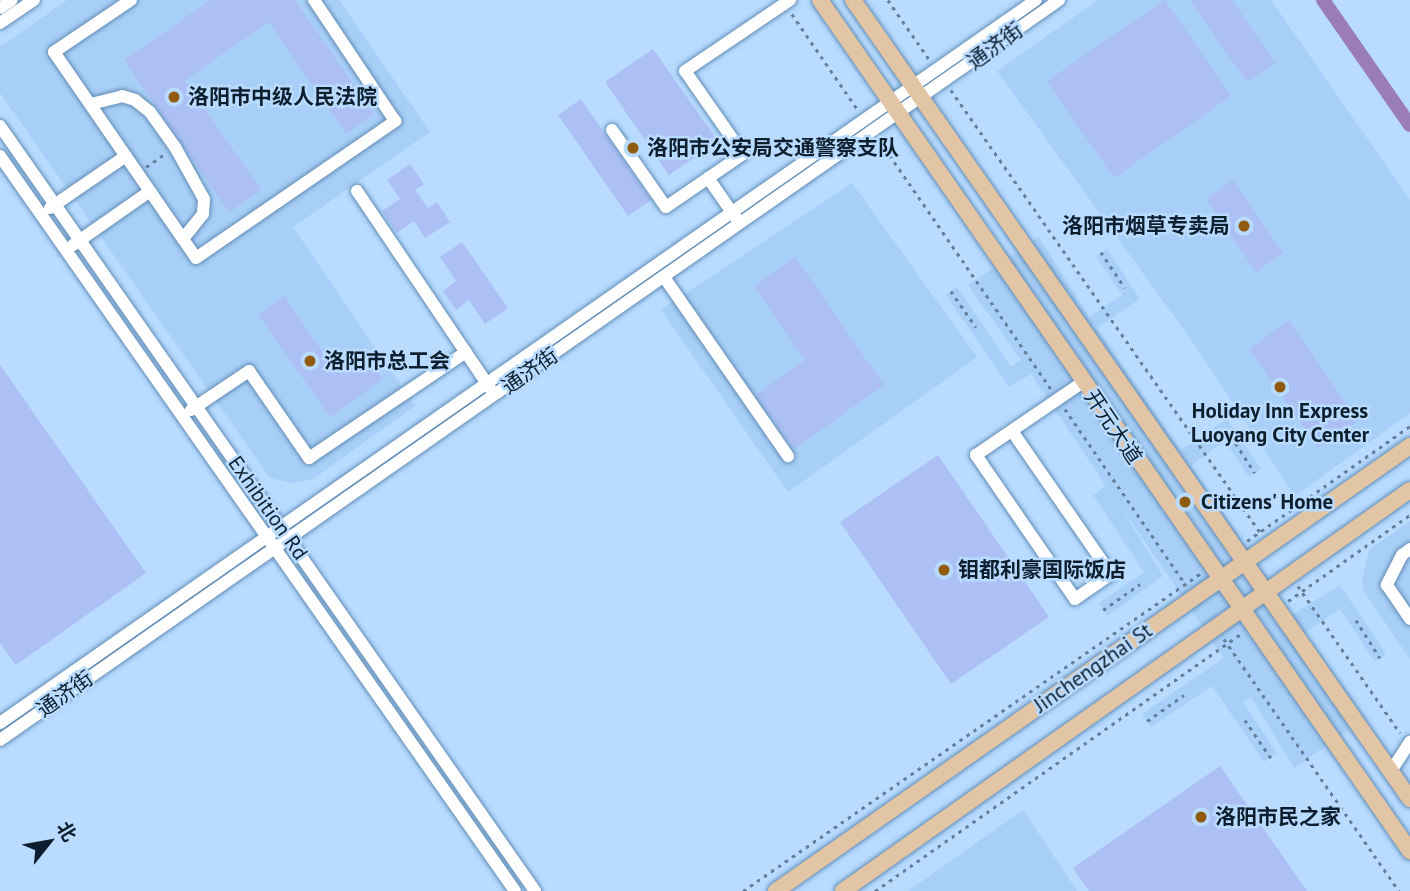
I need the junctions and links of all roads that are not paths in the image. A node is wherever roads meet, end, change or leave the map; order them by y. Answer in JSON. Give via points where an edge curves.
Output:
{"nodes":[{"id":1,"x":12,"y":0,"type":"edge"},
{"id":2,"x":34,"y":0,"type":"edge"},
{"id":3,"x":131,"y":0,"type":"edge"},
{"id":4,"x":314,"y":0,"type":"edge"},
{"id":5,"x":820,"y":0,"type":"edge"},
{"id":6,"x":853,"y":0,"type":"edge"},
{"id":7,"x":1036,"y":0,"type":"edge"},
{"id":8,"x":1059,"y":0,"type":"edge"},
{"id":9,"x":788,"y":2,"type":"edge"},
{"id":10,"x":0,"y":8,"type":"edge"},
{"id":11,"x":0,"y":23,"type":"edge"},
{"id":12,"x":920,"y":90,"type":"junction"},
{"id":13,"x":91,"y":104,"type":"junction"},
{"id":14,"x":896,"y":107,"type":"junction"},
{"id":15,"x":0,"y":126,"type":"edge"},
{"id":16,"x":612,"y":130,"type":"dead end"},
{"id":17,"x":0,"y":156,"type":"edge"},
{"id":18,"x":126,"y":156,"type":"junction"},
{"id":19,"x":708,"y":178,"type":"junction"},
{"id":20,"x":150,"y":191,"type":"junction"},
{"id":21,"x":357,"y":191,"type":"dead end"},
{"id":22,"x":54,"y":204,"type":"junction"},
{"id":23,"x":41,"y":214,"type":"junction"},
{"id":24,"x":737,"y":219,"type":"junction"},
{"id":25,"x":183,"y":239,"type":"junction"},
{"id":26,"x":79,"y":240,"type":"junction"},
{"id":27,"x":66,"y":250,"type":"junction"},
{"id":28,"x":664,"y":277,"type":"junction"},
{"id":29,"x":466,"y":352,"type":"junction"},
{"id":30,"x":1083,"y":382,"type":"junction"},
{"id":31,"x":491,"y":390,"type":"junction"},
{"id":32,"x":196,"y":407,"type":"junction"},
{"id":33,"x":182,"y":416,"type":"junction"},
{"id":34,"x":1013,"y":431,"type":"junction"},
{"id":35,"x":1410,"y":446,"type":"edge"},
{"id":36,"x":788,"y":456,"type":"dead end"},
{"id":37,"x":1410,"y":489,"type":"edge"},
{"id":38,"x":282,"y":525,"type":"junction"},
{"id":39,"x":267,"y":536,"type":"junction"},
{"id":40,"x":289,"y":538,"type":"junction"},
{"id":41,"x":275,"y":548,"type":"junction"},
{"id":42,"x":1410,"y":549,"type":"edge"},
{"id":43,"x":1240,"y":555,"type":"junction"},
{"id":44,"x":1214,"y":573,"type":"junction"},
{"id":45,"x":1265,"y":590,"type":"junction"},
{"id":46,"x":1239,"y":610,"type":"junction"},
{"id":47,"x":1410,"y":619,"type":"edge"},
{"id":48,"x":0,"y":723,"type":"edge"},
{"id":49,"x":0,"y":740,"type":"edge"},
{"id":50,"x":1409,"y":743,"type":"edge"},
{"id":51,"x":1391,"y":771,"type":"junction"},
{"id":52,"x":1410,"y":799,"type":"edge"},
{"id":53,"x":1410,"y":851,"type":"edge"},
{"id":54,"x":514,"y":891,"type":"edge"},
{"id":55,"x":535,"y":891,"type":"edge"},
{"id":56,"x":776,"y":891,"type":"edge"},
{"id":57,"x":843,"y":891,"type":"edge"}],
"edges":[{"from":1,"to":10,"type":"street"},
{"from":2,"to":11,"type":"street"},
{"from":3,"to":13,"type":"street","via":[[54,52]]},
{"from":4,"to":25,"type":"street","via":[[395,121],[196,258]]},
{"from":5,"to":14,"type":"main road","name":"开元大道"},
{"from":6,"to":12,"type":"main road","name":"开元大道"},
{"from":7,"to":12,"type":"street","name":"通济街","via":[[937,70]]},
{"from":8,"to":12,"type":"street","name":"通济街","via":[[946,82]]},
{"from":9,"to":19,"type":"street","via":[[685,71],[743,154]]},
{"from":12,"to":14,"type":"street","name":"通济街"},
{"from":12,"to":43,"type":"main road","name":"开元大道"},
{"from":13,"to":18,"type":"street"},
{"from":13,"to":25,"type":"street","via":[[122,96],[135,100],[150,112],[175,147],[204,199],[203,214]]},
{"from":14,"to":24,"type":"street","name":"通济街","via":[[873,131]]},
{"from":14,"to":24,"type":"street","name":"通济街","via":[[865,120]]},
{"from":14,"to":30,"type":"main road","name":"开元大道"},
{"from":15,"to":22,"type":"street","name":"Exhibition Rd"},
{"from":16,"to":19,"type":"street","via":[[666,207]]},
{"from":17,"to":23,"type":"street","name":"Exhibition Rd"},
{"from":18,"to":20,"type":"street"},
{"from":18,"to":22,"type":"street"},
{"from":19,"to":24,"type":"street"},
{"from":20,"to":25,"type":"street"},
{"from":20,"to":26,"type":"street"},
{"from":21,"to":29,"type":"street"},
{"from":22,"to":23,"type":"street"},
{"from":22,"to":26,"type":"street","name":"Exhibition Rd"},
{"from":23,"to":27,"type":"street","name":"Exhibition Rd"},
{"from":24,"to":28,"type":"street","name":"通济街"},
{"from":24,"to":31,"type":"street","name":"通济街"},
{"from":26,"to":27,"type":"street"},
{"from":26,"to":32,"type":"street","name":"Exhibition Rd"},
{"from":27,"to":33,"type":"street","name":"Exhibition Rd"},
{"from":28,"to":31,"type":"street","name":"通济街"},
{"from":28,"to":36,"type":"street"},
{"from":29,"to":31,"type":"street"},
{"from":29,"to":32,"type":"street","via":[[309,458],[249,371]]},
{"from":30,"to":34,"type":"street"},
{"from":30,"to":44,"type":"main road","name":"开元大道"},
{"from":31,"to":38,"type":"street","name":"通济街"},
{"from":31,"to":40,"type":"street","name":"通济街"},
{"from":32,"to":33,"type":"street"},
{"from":32,"to":38,"type":"street","name":"Exhibition Rd"},
{"from":33,"to":39,"type":"street","name":"Exhibition Rd"},
{"from":34,"to":34,"type":"street","via":[[976,455],[1075,599],[1111,574]]},
{"from":35,"to":43,"type":"main road","name":"Jinchengzhai St"},
{"from":37,"to":45,"type":"main road","name":"Jinchengzhai St"},
{"from":38,"to":39,"type":"street","name":"通济街"},
{"from":38,"to":40,"type":"street","name":"Exhibition Rd"},
{"from":39,"to":41,"type":"street","name":"Exhibition Rd"},
{"from":39,"to":48,"type":"street","name":"通济街"},
{"from":40,"to":41,"type":"street","name":"通济街"},
{"from":40,"to":55,"type":"street","name":"Exhibition Rd"},
{"from":41,"to":49,"type":"street","name":"通济街"},
{"from":41,"to":54,"type":"street","name":"Exhibition Rd"},
{"from":42,"to":47,"type":"street","via":[[1402,555],[1387,585]]},
{"from":43,"to":44,"type":"main road","name":"Jinchengzhai St"},
{"from":43,"to":45,"type":"main road","name":"开元大道"},
{"from":44,"to":46,"type":"main road","name":"开元大道"},
{"from":44,"to":56,"type":"main road","name":"Jinchengzhai St"},
{"from":45,"to":46,"type":"main road","name":"Jinchengzhai St"},
{"from":45,"to":51,"type":"main road","name":"开元大道"},
{"from":46,"to":53,"type":"main road","name":"开元大道"},
{"from":46,"to":57,"type":"main road","name":"Jinchengzhai St"},
{"from":50,"to":51,"type":"street"},
{"from":51,"to":52,"type":"main road","name":"开元大道"}]}
